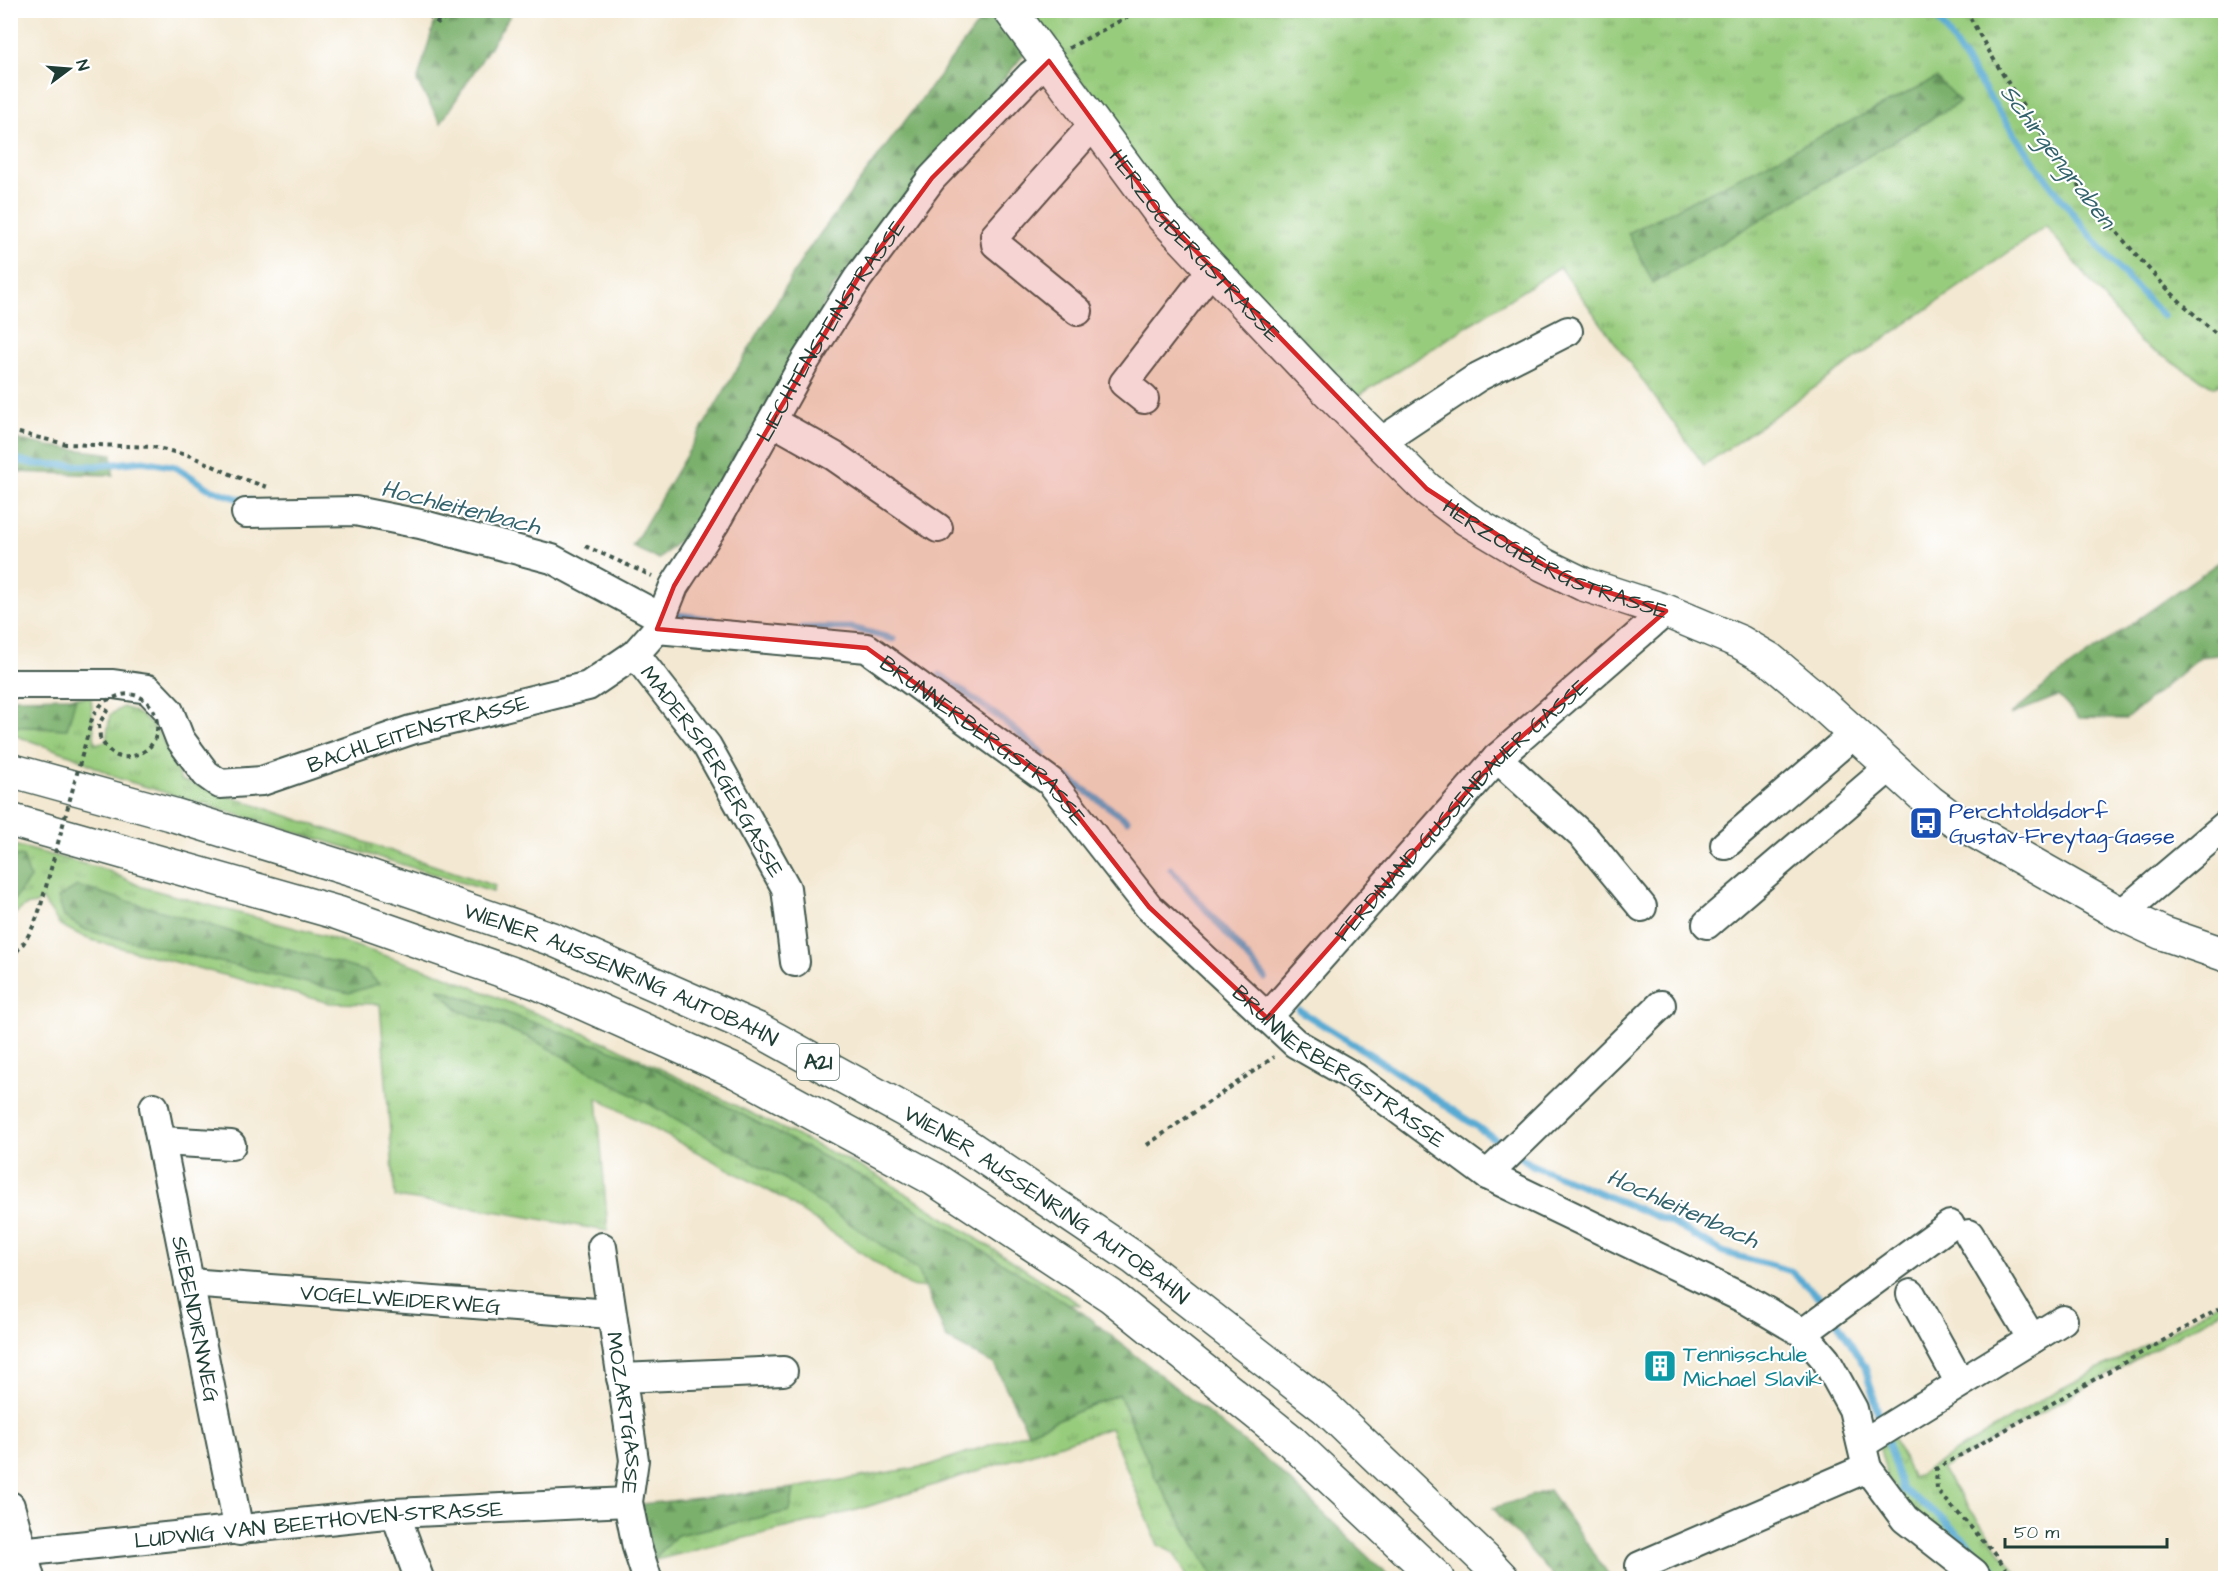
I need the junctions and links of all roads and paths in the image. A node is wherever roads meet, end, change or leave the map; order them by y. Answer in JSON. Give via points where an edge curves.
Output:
{"nodes":[{"id":1,"x":421,"y":10,"type":"edge"},
{"id":2,"x":456,"y":10,"type":"edge"},
{"id":3,"x":1010,"y":10,"type":"edge"},
{"id":4,"x":1140,"y":10,"type":"edge"},
{"id":5,"x":1966,"y":10,"type":"edge"},
{"id":6,"x":1048,"y":61,"type":"junction"},
{"id":7,"x":1093,"y":124,"type":"junction"},
{"id":8,"x":1212,"y":269,"type":"junction"},
{"id":9,"x":1078,"y":311,"type":"dead end"},
{"id":10,"x":1568,"y":331,"type":"dead end"},
{"id":11,"x":2226,"y":342,"type":"edge"},
{"id":12,"x":1144,"y":399,"type":"dead end"},
{"id":13,"x":772,"y":421,"type":"junction"},
{"id":14,"x":10,"y":431,"type":"edge"},
{"id":15,"x":1379,"y":443,"type":"junction"},
{"id":16,"x":153,"y":447,"type":"dead end"},
{"id":17,"x":246,"y":513,"type":"dead end"},
{"id":18,"x":938,"y":528,"type":"dead end"},
{"id":19,"x":1666,"y":611,"type":"junction"},
{"id":20,"x":664,"y":613,"type":"junction"},
{"id":21,"x":635,"y":654,"type":"junction"},
{"id":22,"x":10,"y":684,"type":"edge"},
{"id":23,"x":114,"y":706,"type":"dead end"},
{"id":24,"x":146,"y":713,"type":"dead end"},
{"id":25,"x":1854,"y":734,"type":"junction"},
{"id":26,"x":180,"y":739,"type":"junction"},
{"id":27,"x":1497,"y":758,"type":"junction"},
{"id":28,"x":1890,"y":767,"type":"junction"},
{"id":29,"x":10,"y":770,"type":"edge"},
{"id":30,"x":10,"y":820,"type":"edge"},
{"id":31,"x":2226,"y":825,"type":"edge"},
{"id":32,"x":1725,"y":845,"type":"dead end"},
{"id":33,"x":1642,"y":908,"type":"dead end"},
{"id":34,"x":2121,"y":914,"type":"junction"},
{"id":35,"x":1707,"y":924,"type":"dead end"},
{"id":36,"x":2226,"y":955,"type":"edge"},
{"id":37,"x":10,"y":958,"type":"edge"},
{"id":38,"x":795,"y":962,"type":"dead end"},
{"id":39,"x":1661,"y":1005,"type":"dead end"},
{"id":40,"x":1267,"y":1018,"type":"junction"},
{"id":41,"x":1294,"y":1043,"type":"junction"},
{"id":42,"x":154,"y":1107,"type":"dead end"},
{"id":43,"x":161,"y":1141,"type":"junction"},
{"id":44,"x":231,"y":1144,"type":"dead end"},
{"id":45,"x":1147,"y":1145,"type":"dead end"},
{"id":46,"x":1502,"y":1159,"type":"junction"},
{"id":47,"x":602,"y":1247,"type":"dead end"},
{"id":48,"x":189,"y":1283,"type":"junction"},
{"id":49,"x":1911,"y":1294,"type":"dead end"},
{"id":50,"x":2226,"y":1305,"type":"edge"},
{"id":51,"x":611,"y":1314,"type":"junction"},
{"id":52,"x":2063,"y":1320,"type":"dead end"},
{"id":53,"x":1803,"y":1333,"type":"junction"},
{"id":54,"x":2031,"y":1339,"type":"junction"},
{"id":55,"x":783,"y":1371,"type":"dead end"},
{"id":56,"x":621,"y":1378,"type":"junction"},
{"id":57,"x":1960,"y":1383,"type":"junction"},
{"id":58,"x":1875,"y":1443,"type":"junction"},
{"id":59,"x":628,"y":1502,"type":"junction"},
{"id":60,"x":10,"y":1506,"type":"edge"},
{"id":61,"x":395,"y":1513,"type":"junction"},
{"id":62,"x":239,"y":1531,"type":"junction"},
{"id":63,"x":21,"y":1562,"type":"edge"},
{"id":64,"x":1640,"y":1566,"type":"dead end"},
{"id":65,"x":419,"y":1578,"type":"edge"},
{"id":66,"x":647,"y":1578,"type":"edge"},
{"id":67,"x":1437,"y":1578,"type":"edge"},
{"id":68,"x":1502,"y":1578,"type":"edge"},
{"id":69,"x":1977,"y":1578,"type":"edge"},
{"id":70,"x":2012,"y":1578,"type":"edge"}],
"edges":[{"from":1,"to":2,"type":"path","via":[[439,23]]},
{"from":3,"to":6,"type":"main road","name":"HERZOGBERGSTRASSE"},
{"from":4,"to":6,"type":"path"},
{"from":5,"to":11,"type":"path","via":[[1994,63],[2061,164],[2160,282]]},
{"from":6,"to":7,"type":"main road","name":"HERZOGBERGSTRASSE"},
{"from":6,"to":13,"type":"street","name":"LIECHTENSTEINSTRASSE","via":[[932,178],[858,278]]},
{"from":7,"to":8,"type":"main road","name":"HERZOGBERGSTRASSE","via":[[1163,217]]},
{"from":7,"to":9,"type":"street","via":[[995,236],[996,244]]},
{"from":8,"to":12,"type":"street","via":[[1124,383]]},
{"from":8,"to":15,"type":"main road","name":"HERZOGBERGSTRASSE"},
{"from":10,"to":15,"type":"street","via":[[1478,377]]},
{"from":13,"to":18,"type":"street","via":[[834,456]]},
{"from":13,"to":20,"type":"street","name":"LIECHTENSTEINSTRASSE","via":[[716,523],[674,586]]},
{"from":14,"to":16,"type":"path","via":[[66,444]]},
{"from":15,"to":19,"type":"main road","name":"HERZOGBERGSTRASSE","via":[[1427,489],[1508,544],[1582,584]]},
{"from":17,"to":20,"type":"street","name":"BRUNNERBERGSTRASSE","via":[[356,511],[420,524],[552,559]]},
{"from":19,"to":25,"type":"main road","name":"HERZOGBERGSTRASSE","via":[[1740,642],[1769,659]]},
{"from":19,"to":27,"type":"street","name":"FERDINAND-GUSSENBAUER-GASSE"},
{"from":20,"to":21,"type":"street","name":"BACHLEITENSTRASSE"},
{"from":20,"to":40,"type":"street","name":"BRUNNERBERGSTRASSE","via":[[867,648],[1051,782],[1149,907]]},
{"from":21,"to":26,"type":"street","name":"BACHLEITENSTRASSE","via":[[588,686],[411,730],[262,781],[220,784],[206,774]]},
{"from":21,"to":38,"type":"street","name":"MADERSPERGERGASSE","via":[[706,746],[786,888]]},
{"from":22,"to":26,"type":"street","via":[[113,684],[148,689],[169,711]]},
{"from":23,"to":37,"type":"path","bridge":true,"via":[[106,710],[99,724],[100,738],[109,752],[121,758],[139,755],[153,744],[158,731],[155,712],[144,698],[125,694],[106,700],[93,715],[36,923],[20,950]]},
{"from":24,"to":26,"type":"path"},
{"from":25,"to":28,"type":"main road","name":"HERZOGBERGSTRASSE"},
{"from":25,"to":32,"type":"street"},
{"from":27,"to":33,"type":"street","via":[[1585,838]]},
{"from":27,"to":40,"type":"street","name":"FERDINAND-GUSSENBAUER-GASSE"},
{"from":28,"to":34,"type":"main road","name":"HERZOGBERGSTRASSE","via":[[1953,819]]},
{"from":28,"to":35,"type":"street"},
{"from":29,"to":68,"type":"main road","name":"WIENER AUSSENRING AUTOBAHN","number":"A21","via":[[352,870],[541,935],[757,1029],[957,1139],[1134,1257],[1326,1408]]},
{"from":30,"to":67,"type":"main road","name":"WIENER AUSSENRING AUTOBAHN","number":"A21","via":[[338,913],[416,940],[538,983],[737,1072],[934,1179],[1111,1296],[1290,1440]]},
{"from":31,"to":34,"type":"street"},
{"from":34,"to":36,"type":"main road","name":"HERZOGBERGSTRASSE"},
{"from":39,"to":46,"type":"street"},
{"from":40,"to":41,"type":"street","name":"BRUNNERBERGSTRASSE"},
{"from":41,"to":45,"type":"path"},
{"from":41,"to":46,"type":"street","name":"BRUNNERBERGSTRASSE"},
{"from":42,"to":43,"type":"street","name":"SIEBENDIRNWEG"},
{"from":43,"to":44,"type":"street"},
{"from":43,"to":48,"type":"street","name":"SIEBENDIRNWEG"},
{"from":46,"to":53,"type":"street","name":"BRUNNERBERGSTRASSE"},
{"from":47,"to":51,"type":"street","name":"MOZARTGASSE"},
{"from":48,"to":51,"type":"street","name":"VOGELWEIDERWEG"},
{"from":48,"to":62,"type":"street","name":"SIEBENDIRNWEG"},
{"from":49,"to":57,"type":"street"},
{"from":50,"to":70,"type":"path","via":[[1936,1469],[1937,1490]]},
{"from":51,"to":56,"type":"street","name":"MOZARTGASSE"},
{"from":52,"to":54,"type":"street"},
{"from":53,"to":54,"type":"street","via":[[1959,1229]]},
{"from":53,"to":58,"type":"street","name":"BRUNNERBERGSTRASSE","via":[[1826,1360]]},
{"from":54,"to":57,"type":"street"},
{"from":55,"to":56,"type":"street"},
{"from":56,"to":59,"type":"street","name":"MOZARTGASSE","via":[[634,1461]]},
{"from":57,"to":58,"type":"street"},
{"from":58,"to":64,"type":"street"},
{"from":58,"to":69,"type":"street","name":"BRUNNERBERGSTRASSE","via":[[1905,1519]]},
{"from":59,"to":61,"type":"street","name":"LUDWIG VAN BEETHOVEN-STRASSE"},
{"from":59,"to":66,"type":"street","name":"MOZARTGASSE"},
{"from":60,"to":63,"type":"street"},
{"from":61,"to":62,"type":"street","name":"LUDWIG VAN BEETHOVEN-STRASSE"},
{"from":61,"to":65,"type":"street"},
{"from":62,"to":63,"type":"street","name":"LUDWIG VAN BEETHOVEN-STRASSE"}]}
